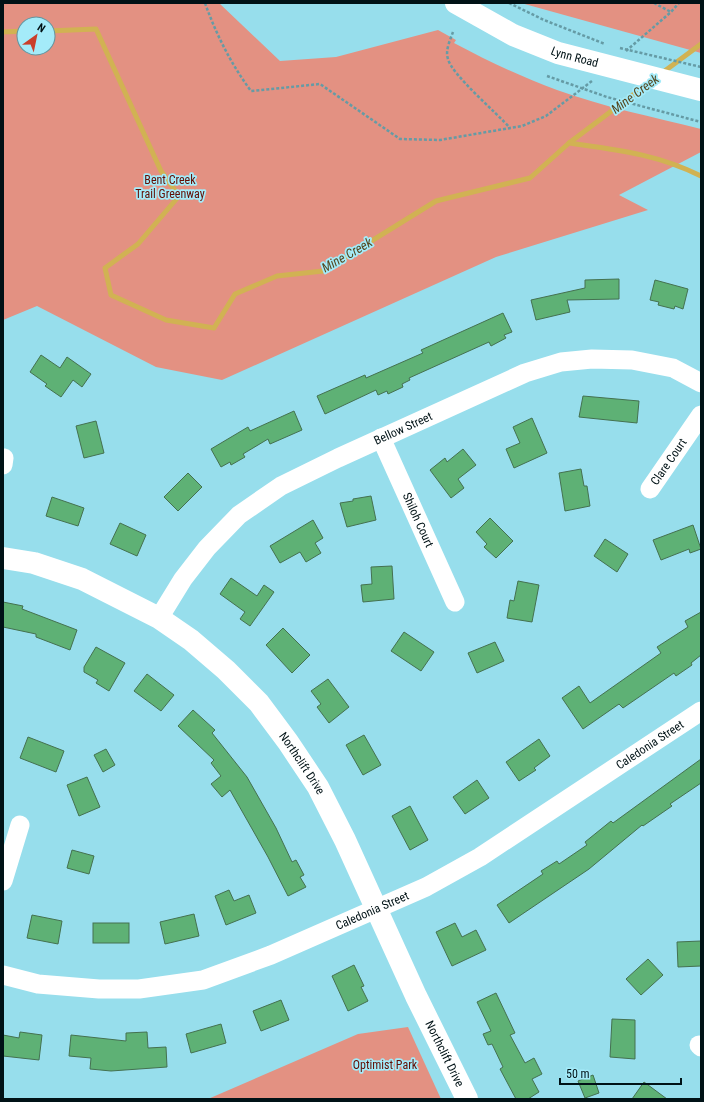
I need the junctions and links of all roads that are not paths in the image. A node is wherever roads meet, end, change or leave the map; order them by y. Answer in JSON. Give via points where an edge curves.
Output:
{"nodes":[{"id":1,"x":456,"y":3,"type":"edge"},
{"id":2,"x":701,"y":90,"type":"edge"},
{"id":3,"x":701,"y":383,"type":"edge"},
{"id":4,"x":701,"y":415,"type":"edge"},
{"id":5,"x":382,"y":438,"type":"junction"},
{"id":6,"x":650,"y":489,"type":"dead end"},
{"id":7,"x":3,"y":558,"type":"edge"},
{"id":8,"x":455,"y":602,"type":"dead end"},
{"id":9,"x":159,"y":618,"type":"junction"},
{"id":10,"x":701,"y":711,"type":"edge"},
{"id":11,"x":20,"y":824,"type":"dead end"},
{"id":12,"x":3,"y":882,"type":"edge"},
{"id":13,"x":377,"y":909,"type":"junction"},
{"id":14,"x":3,"y":975,"type":"edge"},
{"id":15,"x":467,"y":1099,"type":"edge"}],
"edges":[{"from":1,"to":2,"type":"street","name":"Lynn Road","via":[[514,35],[558,53]]},
{"from":3,"to":5,"type":"street","name":"Bellow Street","via":[[673,368],[632,360],[592,359],[561,362],[525,373]]},
{"from":4,"to":6,"type":"street","name":"Clare Court"},
{"from":5,"to":8,"type":"street","name":"Shiloh Court"},
{"from":5,"to":9,"type":"street","name":"Bellow Street","via":[[281,486],[238,515],[207,548],[183,579]]},
{"from":7,"to":9,"type":"street","name":"Northclift Drive","via":[[34,563],[82,579]]},
{"from":9,"to":13,"type":"street","name":"Northclift Drive","via":[[191,640],[259,703],[318,787]]},
{"from":10,"to":13,"type":"street","name":"Caledonia Street","via":[[480,857],[426,887]]},
{"from":11,"to":12,"type":"street"},
{"from":13,"to":14,"type":"street","name":"Caledonia Street","via":[[271,955],[202,980],[140,989],[99,989],[38,984]]},
{"from":13,"to":15,"type":"street","name":"Northclift Drive"}]}
